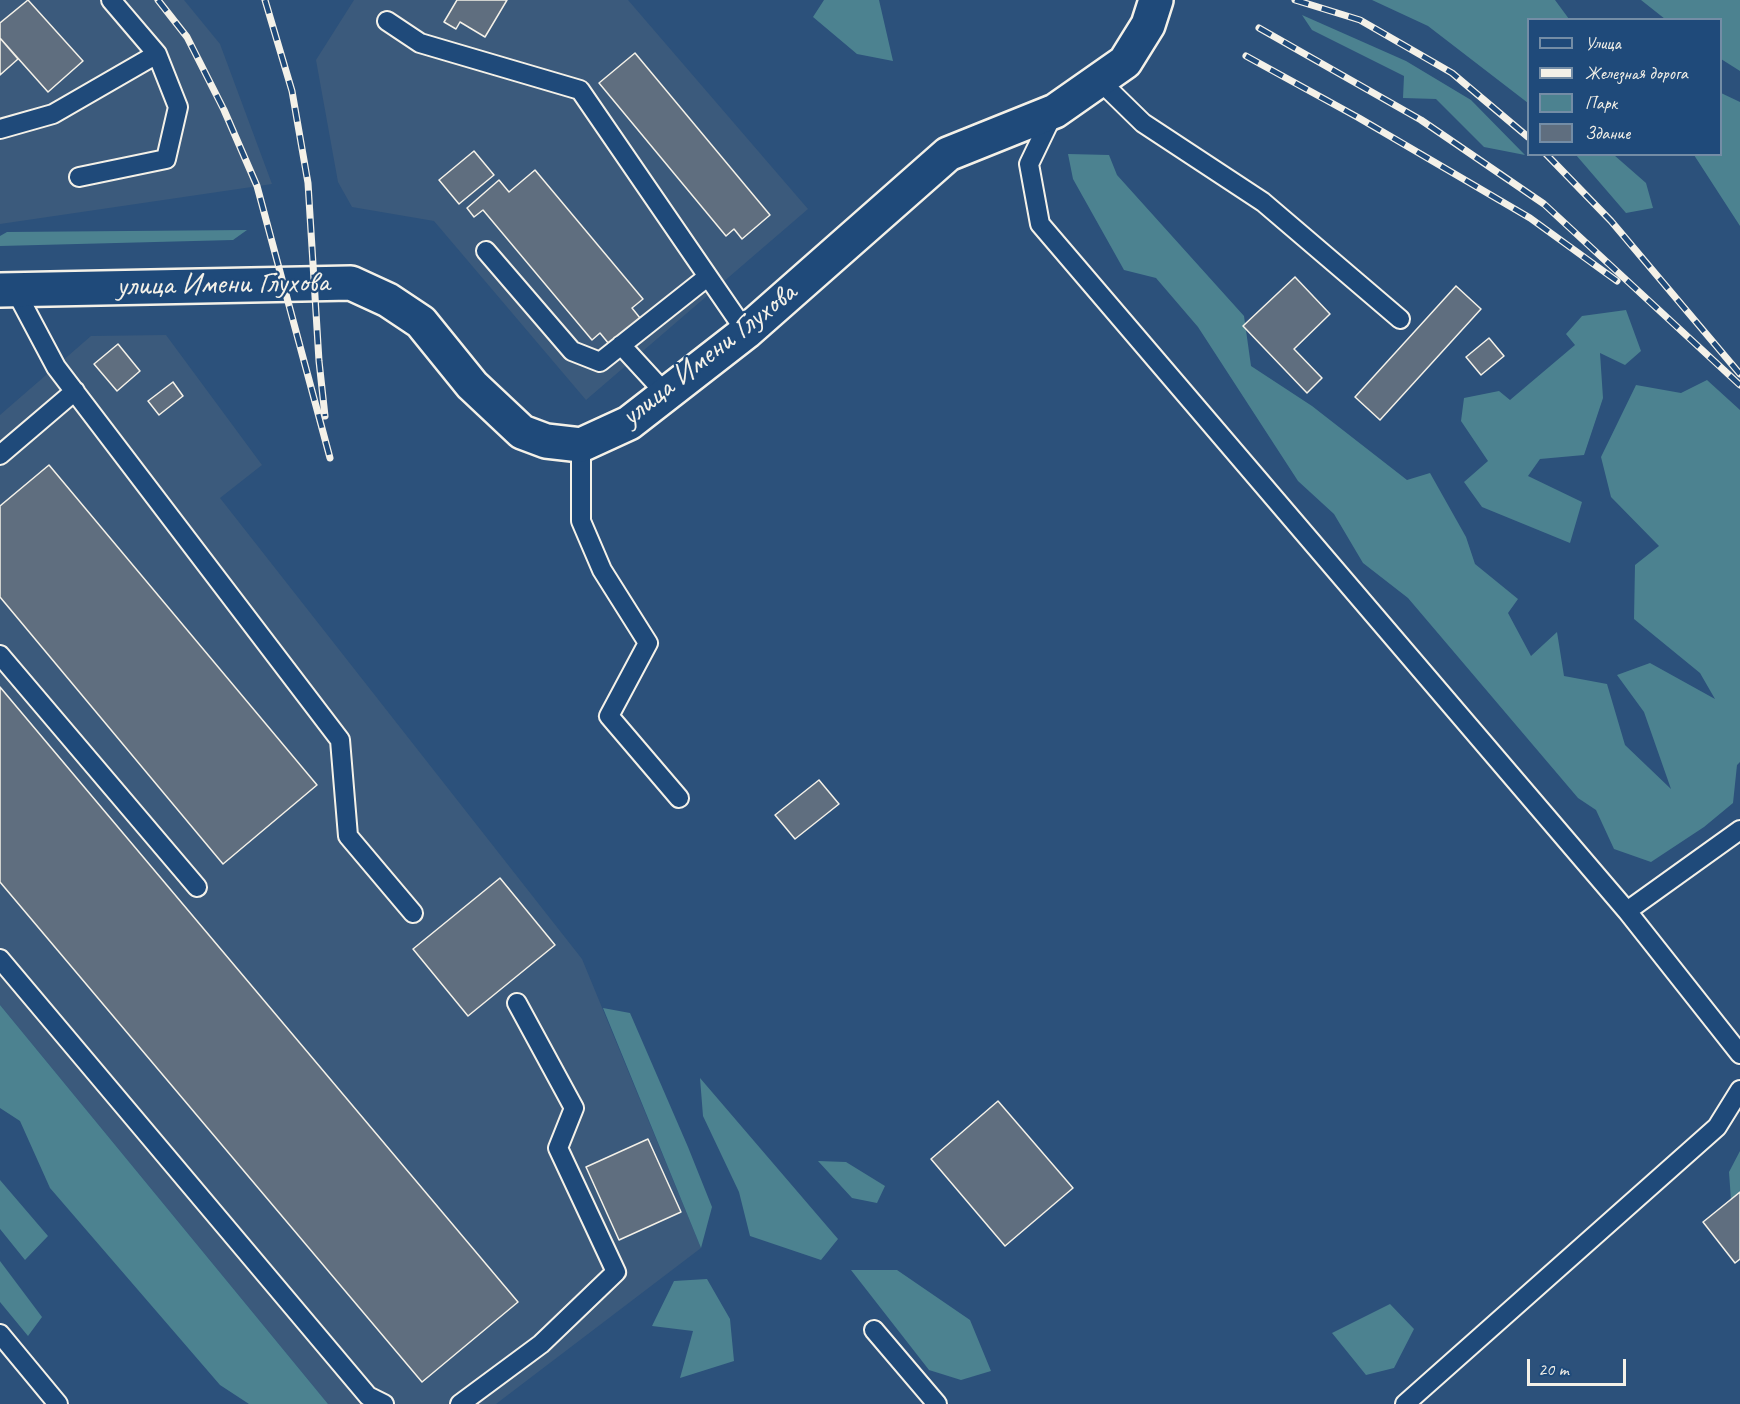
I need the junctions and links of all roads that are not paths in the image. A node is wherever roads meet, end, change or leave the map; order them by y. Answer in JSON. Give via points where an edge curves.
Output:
{"nodes":[{"id":1,"x":111,"y":0,"type":"edge"},
{"id":2,"x":1156,"y":0,"type":"edge"},
{"id":3,"x":387,"y":21,"type":"dead end"},
{"id":4,"x":158,"y":54,"type":"junction"},
{"id":5,"x":1099,"y":80,"type":"junction"},
{"id":6,"x":1054,"y":111,"type":"junction"},
{"id":7,"x":0,"y":129,"type":"edge"},
{"id":8,"x":79,"y":177,"type":"dead end"},
{"id":9,"x":486,"y":251,"type":"dead end"},
{"id":10,"x":706,"y":278,"type":"junction"},
{"id":11,"x":7,"y":289,"type":"edge"},
{"id":12,"x":1400,"y":319,"type":"dead end"},
{"id":13,"x":746,"y":332,"type":"junction"},
{"id":14,"x":621,"y":345,"type":"junction"},
{"id":15,"x":75,"y":391,"type":"junction"},
{"id":16,"x":666,"y":394,"type":"junction"},
{"id":17,"x":581,"y":445,"type":"junction"},
{"id":18,"x":0,"y":455,"type":"edge"},
{"id":19,"x":0,"y":655,"type":"edge"},
{"id":20,"x":679,"y":798,"type":"dead end"},
{"id":21,"x":1740,"y":830,"type":"edge"},
{"id":22,"x":197,"y":887,"type":"dead end"},
{"id":23,"x":1627,"y":910,"type":"junction"},
{"id":24,"x":414,"y":914,"type":"dead end"},
{"id":25,"x":0,"y":959,"type":"edge"},
{"id":26,"x":517,"y":1003,"type":"dead end"},
{"id":27,"x":1740,"y":1054,"type":"edge"},
{"id":28,"x":1740,"y":1090,"type":"edge"},
{"id":29,"x":874,"y":1330,"type":"dead end"},
{"id":30,"x":0,"y":1334,"type":"edge"},
{"id":31,"x":58,"y":1404,"type":"edge"},
{"id":32,"x":384,"y":1404,"type":"edge"},
{"id":33,"x":460,"y":1404,"type":"edge"},
{"id":34,"x":937,"y":1404,"type":"edge"},
{"id":35,"x":1405,"y":1404,"type":"edge"}],
"edges":[{"from":1,"to":4,"type":"lane"},
{"from":2,"to":5,"type":"street","name":"улица Имени Глухова","via":[[1148,25],[1125,62]]},
{"from":3,"to":10,"type":"lane","via":[[420,43],[579,90]]},
{"from":4,"to":7,"type":"lane","via":[[53,114]]},
{"from":4,"to":8,"type":"lane","via":[[178,107],[166,159]]},
{"from":5,"to":6,"type":"street","name":"улица Имени Глухова"},
{"from":5,"to":12,"type":"lane","via":[[1143,123],[1263,202]]},
{"from":6,"to":13,"type":"street","name":"улица Имени Глухова","via":[[948,154]]},
{"from":6,"to":23,"type":"lane","via":[[1029,164],[1040,224]]},
{"from":9,"to":14,"type":"lane","via":[[573,351],[600,362]]},
{"from":10,"to":13,"type":"lane"},
{"from":10,"to":14,"type":"lane"},
{"from":11,"to":15,"type":"lane"},
{"from":11,"to":17,"type":"street","name":"улица Имени Глухова","via":[[351,283],[388,300],[421,322],[472,385],[522,432],[546,441]]},
{"from":13,"to":16,"type":"street","name":"улица Имени Глухова"},
{"from":14,"to":16,"type":"lane"},
{"from":15,"to":18,"type":"lane"},
{"from":15,"to":24,"type":"lane","via":[[340,740],[348,836]]},
{"from":16,"to":17,"type":"street","name":"улица Имени Глухова","via":[[628,423]]},
{"from":17,"to":20,"type":"lane","via":[[581,521],[602,570],[648,643],[609,716]]},
{"from":19,"to":22,"type":"lane"},
{"from":21,"to":23,"type":"lane"},
{"from":23,"to":27,"type":"lane"},
{"from":25,"to":32,"type":"lane","via":[[368,1396]]},
{"from":26,"to":33,"type":"lane","via":[[574,1108],[558,1148],[616,1272],[541,1344]]},
{"from":28,"to":35,"type":"lane","via":[[1717,1127]]},
{"from":29,"to":34,"type":"lane"},
{"from":30,"to":31,"type":"lane"}]}
